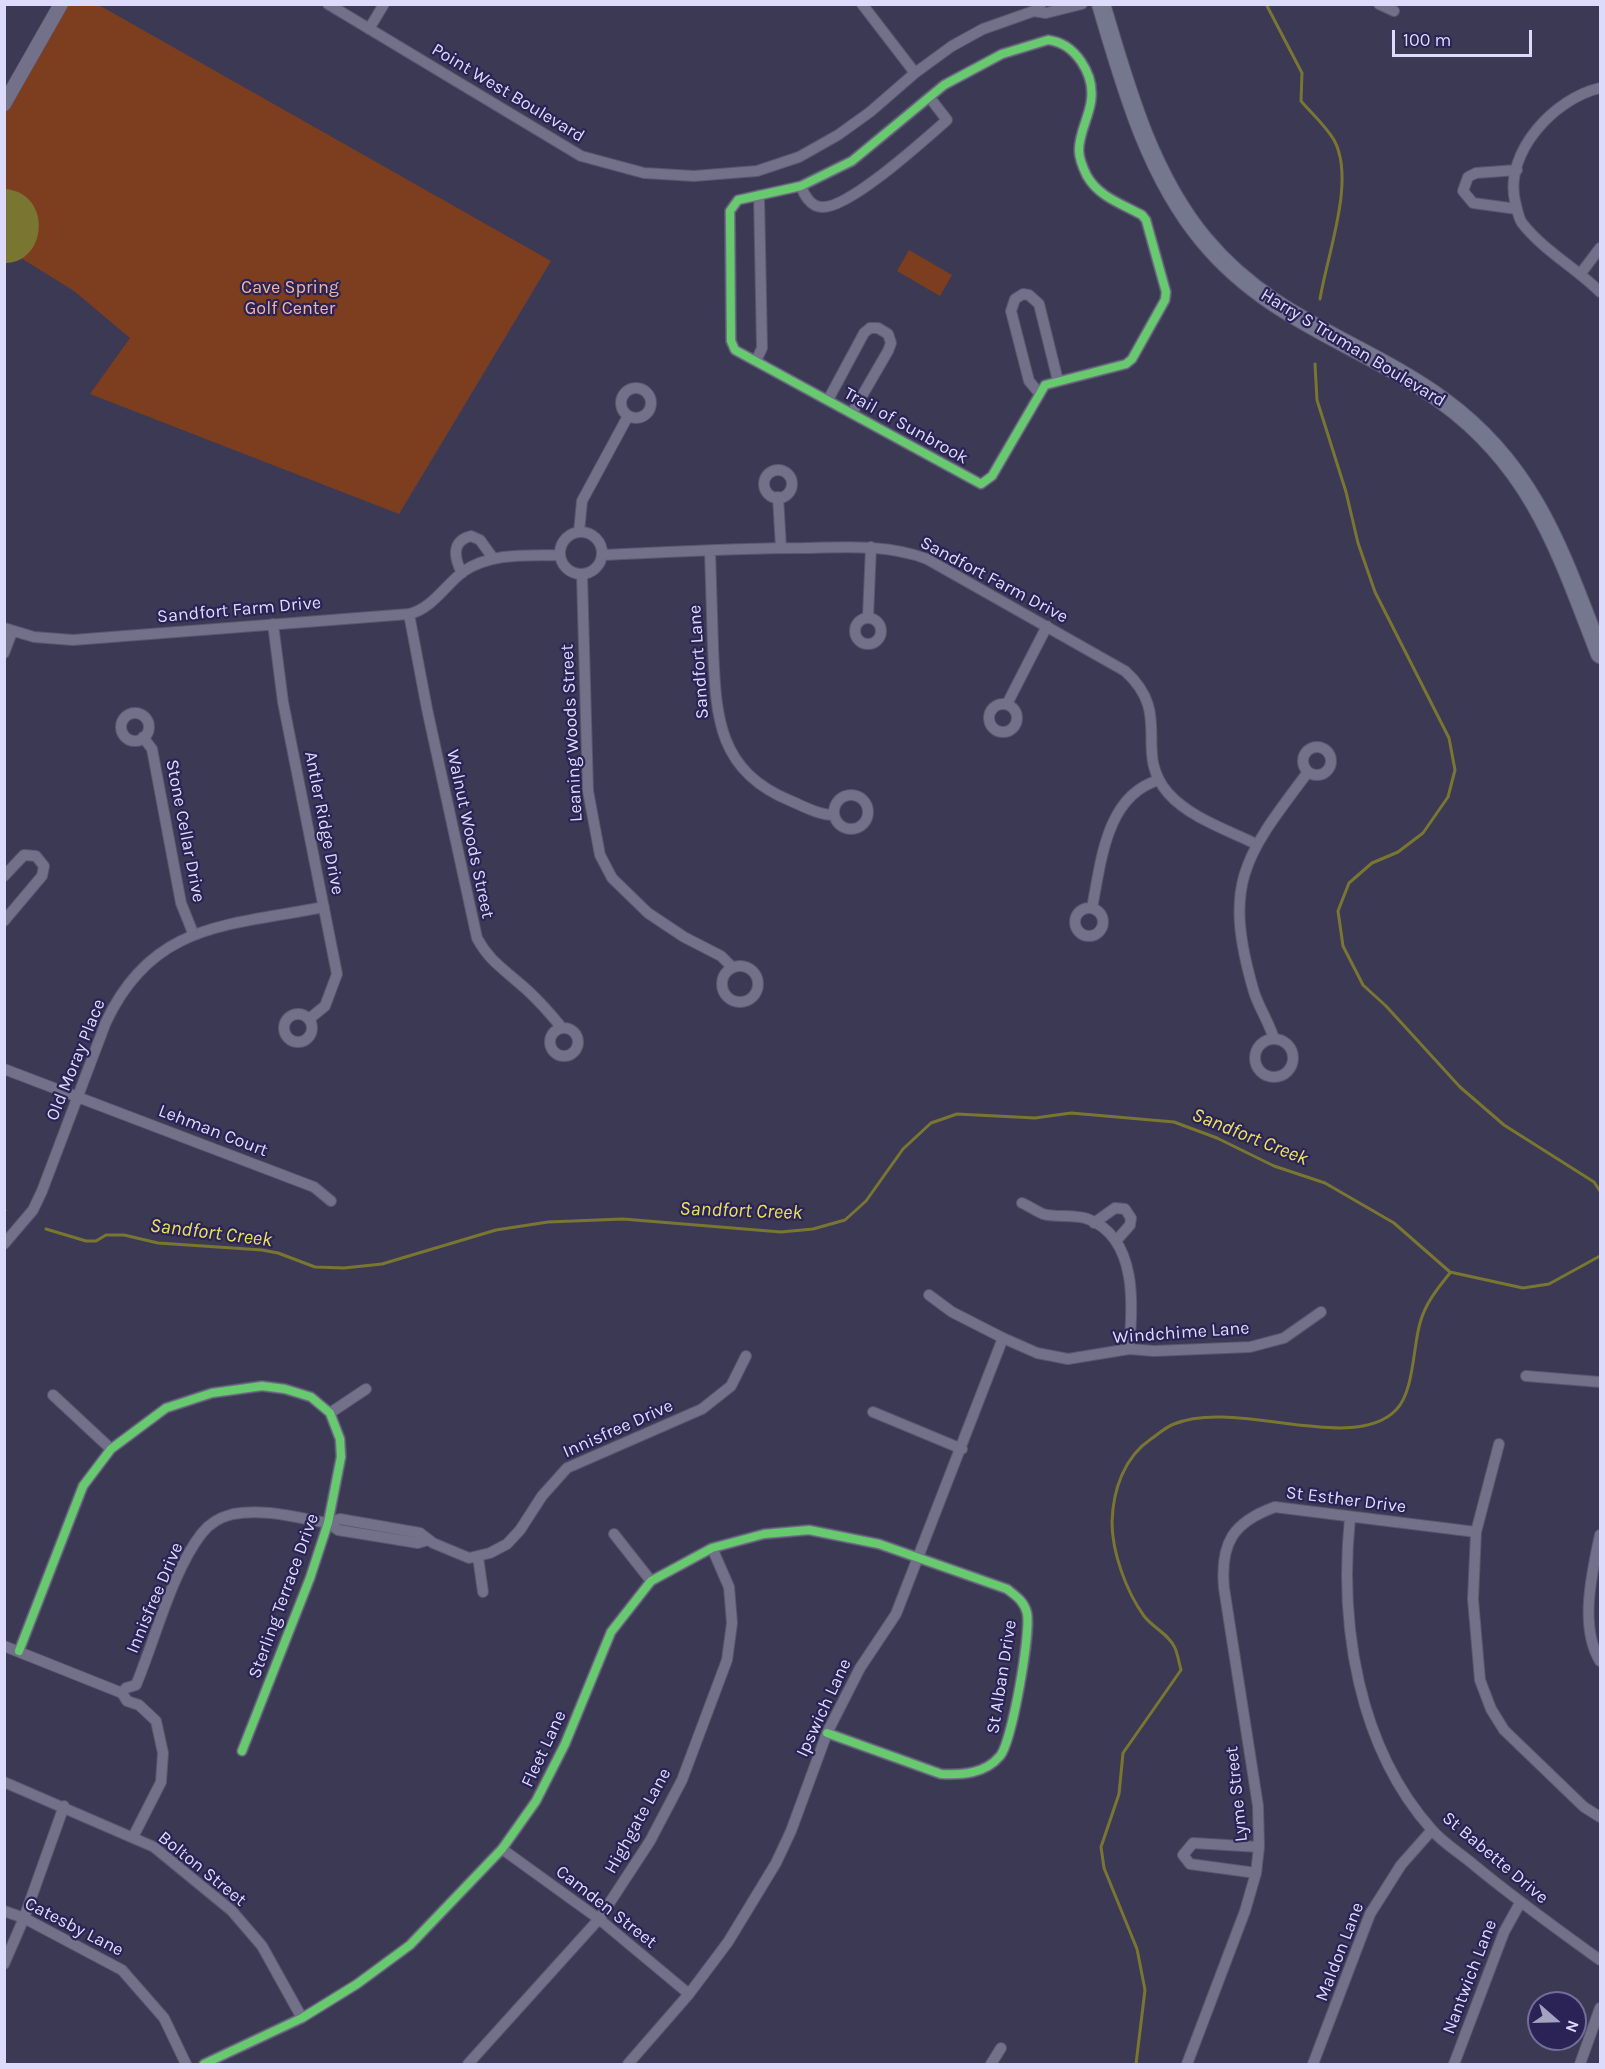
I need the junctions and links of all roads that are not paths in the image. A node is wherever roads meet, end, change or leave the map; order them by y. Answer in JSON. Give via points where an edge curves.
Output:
{"nodes":[{"id":1,"x":61,"y":4,"type":"edge"},
{"id":2,"x":328,"y":4,"type":"edge"},
{"id":3,"x":384,"y":4,"type":"edge"},
{"id":4,"x":861,"y":4,"type":"edge"},
{"id":5,"x":1082,"y":4,"type":"edge"},
{"id":6,"x":1101,"y":4,"type":"edge"},
{"id":7,"x":1379,"y":4,"type":"edge"},
{"id":8,"x":1037,"y":8,"type":"edge"},
{"id":9,"x":1394,"y":11,"type":"dead end"},
{"id":10,"x":369,"y":29,"type":"junction"},
{"id":11,"x":915,"y":73,"type":"junction"},
{"id":12,"x":1600,"y":88,"type":"edge"},
{"id":13,"x":930,"y":98,"type":"junction"},
{"id":14,"x":4,"y":104,"type":"edge"},
{"id":15,"x":1516,"y":170,"type":"junction"},
{"id":16,"x":801,"y":186,"type":"junction"},
{"id":17,"x":759,"y":195,"type":"junction"},
{"id":18,"x":1517,"y":209,"type":"junction"},
{"id":19,"x":1600,"y":248,"type":"edge"},
{"id":20,"x":1581,"y":273,"type":"junction"},
{"id":21,"x":1600,"y":292,"type":"edge"},
{"id":22,"x":756,"y":361,"type":"junction"},
{"id":23,"x":1058,"y":381,"type":"junction"},
{"id":24,"x":1038,"y":393,"type":"junction"},
{"id":25,"x":828,"y":400,"type":"junction"},
{"id":26,"x":852,"y":413,"type":"junction"},
{"id":27,"x":628,"y":416,"type":"dead end"},
{"id":28,"x":778,"y":497,"type":"dead end"},
{"id":29,"x":579,"y":532,"type":"junction"},
{"id":30,"x":871,"y":547,"type":"junction"},
{"id":31,"x":781,"y":548,"type":"junction"},
{"id":32,"x":710,"y":551,"type":"junction"},
{"id":33,"x":559,"y":555,"type":"junction"},
{"id":34,"x":602,"y":555,"type":"junction"},
{"id":35,"x":493,"y":558,"type":"junction"},
{"id":36,"x":462,"y":573,"type":"junction"},
{"id":37,"x":582,"y":575,"type":"junction"},
{"id":38,"x":409,"y":614,"type":"junction"},
{"id":39,"x":868,"y":617,"type":"dead end"},
{"id":40,"x":273,"y":624,"type":"junction"},
{"id":41,"x":1047,"y":626,"type":"junction"},
{"id":42,"x":8,"y":630,"type":"edge"},
{"id":43,"x":4,"y":653,"type":"edge"},
{"id":44,"x":1600,"y":654,"type":"edge"},
{"id":45,"x":1007,"y":704,"type":"dead end"},
{"id":46,"x":143,"y":737,"type":"dead end"},
{"id":47,"x":1308,"y":772,"type":"dead end"},
{"id":48,"x":1160,"y":780,"type":"junction"},
{"id":49,"x":834,"y":815,"type":"dead end"},
{"id":50,"x":1256,"y":844,"type":"junction"},
{"id":51,"x":8,"y":864,"type":"edge"},
{"id":52,"x":4,"y":876,"type":"edge"},
{"id":53,"x":324,"y":907,"type":"junction"},
{"id":54,"x":1092,"y":909,"type":"dead end"},
{"id":55,"x":4,"y":921,"type":"edge"},
{"id":56,"x":193,"y":933,"type":"junction"},
{"id":57,"x":732,"y":968,"type":"dead end"},
{"id":58,"x":309,"y":1019,"type":"dead end"},
{"id":59,"x":562,"y":1028,"type":"dead end"},
{"id":60,"x":1274,"y":1039,"type":"dead end"},
{"id":61,"x":4,"y":1069,"type":"edge"},
{"id":62,"x":79,"y":1097,"type":"junction"},
{"id":63,"x":331,"y":1201,"type":"dead end"},
{"id":64,"x":1022,"y":1203,"type":"dead end"},
{"id":65,"x":1094,"y":1222,"type":"junction"},
{"id":66,"x":1116,"y":1241,"type":"junction"},
{"id":67,"x":4,"y":1244,"type":"edge"},
{"id":68,"x":929,"y":1295,"type":"dead end"},
{"id":69,"x":1320,"y":1312,"type":"dead end"},
{"id":70,"x":1003,"y":1338,"type":"junction"},
{"id":71,"x":1129,"y":1349,"type":"junction"},
{"id":72,"x":746,"y":1356,"type":"dead end"},
{"id":73,"x":1526,"y":1376,"type":"dead end"},
{"id":74,"x":1600,"y":1382,"type":"edge"},
{"id":75,"x":366,"y":1389,"type":"dead end"},
{"id":76,"x":53,"y":1395,"type":"dead end"},
{"id":77,"x":873,"y":1412,"type":"dead end"},
{"id":78,"x":330,"y":1413,"type":"junction"},
{"id":79,"x":1499,"y":1444,"type":"dead end"},
{"id":80,"x":111,"y":1449,"type":"junction"},
{"id":81,"x":962,"y":1449,"type":"junction"},
{"id":82,"x":1350,"y":1518,"type":"junction"},
{"id":83,"x":328,"y":1523,"type":"junction"},
{"id":84,"x":1476,"y":1532,"type":"junction"},
{"id":85,"x":614,"y":1534,"type":"dead end"},
{"id":86,"x":1600,"y":1535,"type":"edge"},
{"id":87,"x":1226,"y":1546,"type":"joint"},
{"id":88,"x":712,"y":1548,"type":"junction"},
{"id":89,"x":478,"y":1557,"type":"junction"},
{"id":90,"x":919,"y":1559,"type":"junction"},
{"id":91,"x":651,"y":1581,"type":"junction"},
{"id":92,"x":483,"y":1592,"type":"dead end"},
{"id":93,"x":4,"y":1646,"type":"edge"},
{"id":94,"x":19,"y":1651,"type":"junction"},
{"id":95,"x":1600,"y":1661,"type":"edge"},
{"id":96,"x":136,"y":1685,"type":"junction"},
{"id":97,"x":123,"y":1693,"type":"junction"},
{"id":98,"x":139,"y":1704,"type":"junction"},
{"id":99,"x":827,"y":1733,"type":"junction"},
{"id":100,"x":242,"y":1750,"type":"dead end"},
{"id":101,"x":4,"y":1782,"type":"edge"},
{"id":102,"x":64,"y":1806,"type":"junction"},
{"id":103,"x":1600,"y":1817,"type":"edge"},
{"id":104,"x":1432,"y":1830,"type":"junction"},
{"id":105,"x":132,"y":1837,"type":"junction"},
{"id":106,"x":1259,"y":1847,"type":"junction"},
{"id":107,"x":502,"y":1849,"type":"junction"},
{"id":108,"x":1256,"y":1873,"type":"junction"},
{"id":109,"x":1520,"y":1903,"type":"junction"},
{"id":110,"x":4,"y":1911,"type":"edge"},
{"id":111,"x":24,"y":1918,"type":"junction"},
{"id":112,"x":599,"y":1919,"type":"junction"},
{"id":113,"x":1600,"y":1960,"type":"edge"},
{"id":114,"x":4,"y":1964,"type":"edge"},
{"id":115,"x":689,"y":1994,"type":"junction"},
{"id":116,"x":1600,"y":2008,"type":"edge"},
{"id":117,"x":302,"y":2018,"type":"junction"},
{"id":118,"x":1001,"y":2048,"type":"dead end"},
{"id":119,"x":186,"y":2064,"type":"edge"},
{"id":120,"x":204,"y":2064,"type":"edge"},
{"id":121,"x":468,"y":2064,"type":"edge"},
{"id":122,"x":628,"y":2064,"type":"edge"},
{"id":123,"x":991,"y":2064,"type":"edge"},
{"id":124,"x":1187,"y":2064,"type":"edge"},
{"id":125,"x":1313,"y":2064,"type":"edge"},
{"id":126,"x":1454,"y":2064,"type":"edge"},
{"id":127,"x":1580,"y":2064,"type":"edge"}],
"edges":[{"from":1,"to":14,"type":"street"},
{"from":2,"to":10,"type":"street","name":"Point West Boulevard"},
{"from":3,"to":10,"type":"street"},
{"from":4,"to":11,"type":"street"},
{"from":5,"to":8,"type":"street","name":"Point West Boulevard","via":[[1046,13]]},
{"from":6,"to":44,"type":"main road","name":"Harry S Truman Boulevard","via":[[1150,150],[1204,240],[1268,300],[1420,387],[1476,428],[1537,503],[1561,551]]},
{"from":7,"to":9,"type":"street"},
{"from":8,"to":11,"type":"street","name":"Point West Boulevard","via":[[983,29]]},
{"from":10,"to":11,"type":"street","name":"Point West Boulevard","via":[[581,156],[657,175],[757,171],[800,157],[870,112]]},
{"from":12,"to":15,"type":"street","via":[[1554,110],[1533,132]]},
{"from":13,"to":16,"type":"street","name":"Trail of Sunbrook","via":[[868,150]]},
{"from":13,"to":16,"type":"street","via":[[947,120],[858,192],[825,208],[815,206],[804,196]]},
{"from":13,"to":23,"type":"street","name":"Trail of Sunbrook","via":[[944,85],[1002,54],[1048,40],[1075,53],[1083,64],[1092,99],[1079,150],[1081,161],[1102,194],[1142,215],[1166,292],[1165,300],[1126,364]]},
{"from":15,"to":18,"type":"street","via":[[1513,189]]},
{"from":15,"to":18,"type":"street","via":[[1476,173],[1468,177],[1463,191],[1473,203]]},
{"from":16,"to":17,"type":"street","name":"Trail of Sunbrook"},
{"from":17,"to":22,"type":"street","via":[[762,348]]},
{"from":17,"to":22,"type":"street","name":"Trail of Sunbrook","via":[[738,200],[730,211],[731,341],[735,350]]},
{"from":18,"to":20,"type":"street","via":[[1520,221]]},
{"from":19,"to":20,"type":"street"},
{"from":20,"to":21,"type":"street"},
{"from":22,"to":25,"type":"street","name":"Trail of Sunbrook"},
{"from":23,"to":24,"type":"street","name":"Trail of Sunbrook","via":[[1045,385]]},
{"from":23,"to":24,"type":"street","via":[[1039,304],[1029,295],[1019,296],[1011,311],[1029,381]]},
{"from":24,"to":26,"type":"street","name":"Trail of Sunbrook","via":[[992,476],[981,484]]},
{"from":25,"to":26,"type":"street","name":"Trail of Sunbrook"},
{"from":25,"to":26,"type":"street","via":[[864,333],[878,328],[888,334],[891,343]]},
{"from":27,"to":29,"type":"street","via":[[582,501]]},
{"from":28,"to":31,"type":"street"},
{"from":29,"to":33,"type":"street","via":[[567,537]]},
{"from":29,"to":34,"type":"street","via":[[596,538]]},
{"from":30,"to":31,"type":"street","name":"Sandfort Farm Drive"},
{"from":30,"to":39,"type":"street"},
{"from":30,"to":41,"type":"street","name":"Sandfort Farm Drive","via":[[905,550],[927,559]]},
{"from":31,"to":32,"type":"street","name":"Sandfort Farm Drive"},
{"from":32,"to":34,"type":"street","name":"Sandfort Farm Drive"},
{"from":32,"to":49,"type":"street","name":"Sandfort Lane","via":[[716,713],[732,753],[757,782],[778,796],[824,815]]},
{"from":33,"to":35,"type":"street","name":"Sandfort Farm Drive"},
{"from":33,"to":37,"type":"street","via":[[564,567]]},
{"from":34,"to":37,"type":"street","via":[[593,571]]},
{"from":35,"to":36,"type":"street","name":"Sandfort Farm Drive"},
{"from":35,"to":36,"type":"street","via":[[480,540],[463,537],[455,552]]},
{"from":36,"to":38,"type":"street","name":"Sandfort Farm Drive","via":[[429,603]]},
{"from":37,"to":57,"type":"street","name":"Leaning Woods Street","via":[[588,791],[600,855],[612,878],[648,913],[721,956]]},
{"from":38,"to":40,"type":"street","name":"Sandfort Farm Drive"},
{"from":38,"to":59,"type":"street","name":"Walnut Woods Street","via":[[477,938],[500,969],[524,987]]},
{"from":40,"to":42,"type":"street","name":"Sandfort Farm Drive","via":[[73,640],[53,640]]},
{"from":40,"to":53,"type":"street","name":"Antler Ridge Drive","via":[[283,702]]},
{"from":41,"to":45,"type":"street"},
{"from":41,"to":48,"type":"street","name":"Sandfort Farm Drive","via":[[1137,682],[1152,711],[1153,765]]},
{"from":42,"to":43,"type":"street"},
{"from":46,"to":56,"type":"street","name":"Stone Cellar Drive","via":[[152,749],[181,903]]},
{"from":47,"to":50,"type":"street"},
{"from":48,"to":50,"type":"street","name":"Sandfort Farm Drive","via":[[1183,807]]},
{"from":48,"to":54,"type":"street","via":[[1140,787],[1119,809]]},
{"from":50,"to":60,"type":"street","via":[[1240,888],[1240,934],[1254,994]]},
{"from":51,"to":52,"type":"street"},
{"from":51,"to":55,"type":"street","via":[[31,854],[42,861],[45,869]]},
{"from":53,"to":56,"type":"street","name":"Old Moray Place"},
{"from":53,"to":58,"type":"street","name":"Antler Ridge Drive","via":[[336,982],[325,1006]]},
{"from":56,"to":62,"type":"street","name":"Old Moray Place","via":[[154,957],[117,1000]]},
{"from":61,"to":62,"type":"street","name":"Lehman Court"},
{"from":62,"to":63,"type":"street","name":"Lehman Court","via":[[314,1187]]},
{"from":62,"to":67,"type":"street","name":"Old Moray Place","via":[[33,1210]]},
{"from":64,"to":65,"type":"street","via":[[1044,1214],[1071,1215]]},
{"from":65,"to":66,"type":"street"},
{"from":65,"to":66,"type":"street","via":[[1115,1208],[1125,1209],[1131,1218],[1130,1225]]},
{"from":66,"to":71,"type":"street","via":[[1127,1269],[1132,1315]]},
{"from":68,"to":70,"type":"street","name":"Windchime Lane","via":[[952,1312]]},
{"from":69,"to":71,"type":"street","name":"Windchime Lane","via":[[1284,1338],[1250,1347],[1154,1352]]},
{"from":70,"to":71,"type":"street","name":"Windchime Lane","via":[[1053,1358],[1092,1357]]},
{"from":70,"to":81,"type":"street","name":"Ipswich Lane"},
{"from":72,"to":89,"type":"street","name":"Innisfree Drive","via":[[730,1386],[702,1409],[567,1468],[507,1544]]},
{"from":73,"to":74,"type":"street"},
{"from":75,"to":78,"type":"street"},
{"from":76,"to":80,"type":"street"},
{"from":77,"to":81,"type":"street"},
{"from":78,"to":80,"type":"street","via":[[311,1397],[285,1389],[262,1386],[212,1393],[166,1408]]},
{"from":78,"to":83,"type":"street","name":"Sterling Terrace Drive","via":[[340,1438],[341,1457]]},
{"from":79,"to":84,"type":"street"},
{"from":80,"to":94,"type":"street","via":[[83,1486]]},
{"from":81,"to":90,"type":"street","name":"Ipswich Lane"},
{"from":82,"to":84,"type":"street","name":"St Esther Drive"},
{"from":82,"to":87,"type":"street","name":"St Esther Drive","via":[[1314,1509],[1275,1507],[1245,1521]]},
{"from":82,"to":104,"type":"street","name":"St Babette Drive","via":[[1347,1609],[1373,1732],[1389,1769]]},
{"from":83,"to":89,"type":"street","name":"Innisfree Drive","via":[[338,1530],[418,1543],[428,1540],[469,1558]]},
{"from":83,"to":96,"type":"street","name":"Innisfree Drive","via":[[254,1511],[215,1521],[202,1532],[188,1556]]},
{"from":83,"to":100,"type":"street","name":"Sterling Terrace Drive"},
{"from":84,"to":103,"type":"street","via":[[1475,1653],[1491,1709],[1520,1749]]},
{"from":85,"to":91,"type":"street"},
{"from":86,"to":95,"type":"street","via":[[1591,1640]]},
{"from":87,"to":106,"type":"street","name":"Lyme Street","via":[[1222,1562],[1224,1588],[1258,1806]]},
{"from":88,"to":90,"type":"street","name":"Fleet Lane","via":[[764,1534],[809,1530],[879,1544]]},
{"from":88,"to":91,"type":"street","name":"Fleet Lane"},
{"from":88,"to":112,"type":"street","name":"Highgate Lane","via":[[729,1587],[732,1623],[727,1660],[682,1780],[650,1841]]},
{"from":89,"to":92,"type":"street"},
{"from":90,"to":99,"type":"street","name":"Ipswich Lane","via":[[896,1614],[860,1668]]},
{"from":90,"to":99,"type":"street","name":"St Alban Drive","via":[[1007,1589],[1021,1599],[1026,1610],[1027,1633],[1007,1745],[1000,1756],[980,1770],[961,1775],[941,1774]]},
{"from":91,"to":107,"type":"street","name":"Fleet Lane","via":[[611,1632],[565,1744],[536,1801]]},
{"from":93,"to":94,"type":"street"},
{"from":94,"to":97,"type":"street"},
{"from":96,"to":97,"type":"street"},
{"from":96,"to":98,"type":"street","via":[[141,1695]]},
{"from":97,"to":98,"type":"street","via":[[127,1701]]},
{"from":98,"to":105,"type":"street","via":[[156,1721],[163,1754],[161,1782]]},
{"from":99,"to":115,"type":"street","name":"Ipswich Lane","via":[[791,1831],[769,1877]]},
{"from":101,"to":102,"type":"street","name":"Bolton Street"},
{"from":102,"to":105,"type":"street","name":"Bolton Street"},
{"from":102,"to":111,"type":"street"},
{"from":104,"to":109,"type":"street","name":"St Babette Drive"},
{"from":104,"to":125,"type":"street","name":"Maldon Lane","via":[[1401,1865],[1370,1914]]},
{"from":105,"to":117,"type":"street","name":"Bolton Street","via":[[154,1847],[232,1911],[262,1946]]},
{"from":106,"to":108,"type":"street","name":"Lyme Street"},
{"from":106,"to":108,"type":"street","via":[[1192,1843],[1183,1855],[1190,1864]]},
{"from":107,"to":112,"type":"street","name":"Camden Street"},
{"from":107,"to":117,"type":"street","name":"Fleet Lane","via":[[410,1945]]},
{"from":108,"to":124,"type":"street","name":"Lyme Street"},
{"from":109,"to":113,"type":"street","name":"St Babette Drive"},
{"from":109,"to":126,"type":"street","name":"Nantwich Lane","via":[[1504,1932]]},
{"from":110,"to":111,"type":"street","name":"Catesby Lane"},
{"from":111,"to":114,"type":"street"},
{"from":111,"to":119,"type":"street","name":"Catesby Lane","via":[[122,1970],[164,2018]]},
{"from":112,"to":115,"type":"street","name":"Camden Street"},
{"from":112,"to":121,"type":"street","name":"Highgate Lane"},
{"from":115,"to":122,"type":"street","name":"Ipswich Lane"},
{"from":116,"to":127,"type":"street"},
{"from":117,"to":120,"type":"street","name":"Fleet Lane"},
{"from":118,"to":123,"type":"street"}]}
